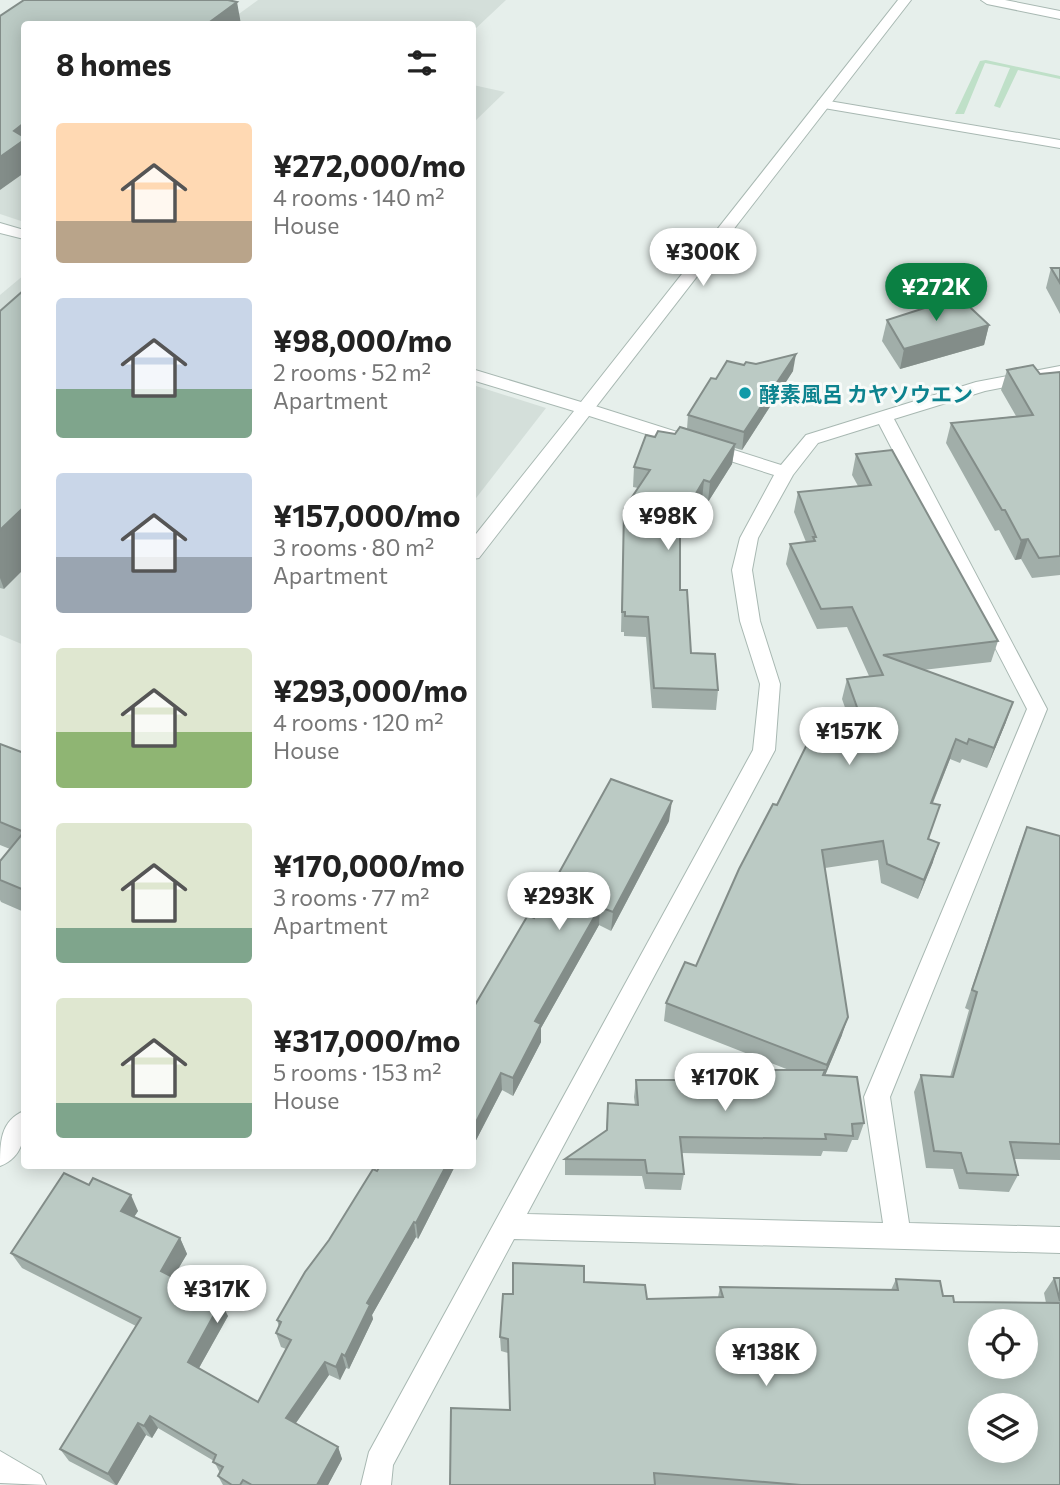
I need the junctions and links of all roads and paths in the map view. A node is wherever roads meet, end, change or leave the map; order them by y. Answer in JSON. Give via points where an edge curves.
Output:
{"nodes":[{"id":1,"x":905,"y":0,"type":"edge"},
{"id":2,"x":987,"y":0,"type":"edge"},
{"id":3,"x":1060,"y":15,"type":"edge"},
{"id":4,"x":823,"y":104,"type":"junction"},
{"id":5,"x":1060,"y":144,"type":"edge"},
{"id":6,"x":0,"y":228,"type":"edge"},
{"id":7,"x":21,"y":234,"type":"edge"},
{"id":8,"x":1060,"y":370,"type":"edge"},
{"id":9,"x":476,"y":375,"type":"edge"},
{"id":10,"x":586,"y":409,"type":"junction"},
{"id":11,"x":884,"y":417,"type":"junction"},
{"id":12,"x":785,"y":472,"type":"junction"},
{"id":13,"x":476,"y":548,"type":"edge"},
{"id":14,"x":21,"y":1127,"type":"edge"},
{"id":15,"x":0,"y":1154,"type":"edge"},
{"id":16,"x":508,"y":1226,"type":"junction"},
{"id":17,"x":898,"y":1236,"type":"junction"},
{"id":18,"x":1060,"y":1240,"type":"edge"},
{"id":19,"x":0,"y":1466,"type":"edge"},
{"id":20,"x":31,"y":1485,"type":"edge"},
{"id":21,"x":376,"y":1485,"type":"edge"}],
"edges":[{"from":1,"to":4,"type":"street"},
{"from":2,"to":3,"type":"street"},
{"from":4,"to":5,"type":"street"},
{"from":4,"to":10,"type":"street"},
{"from":6,"to":7,"type":"street"},
{"from":8,"to":11,"type":"street","via":[[982,386]]},
{"from":9,"to":10,"type":"street"},
{"from":10,"to":12,"type":"street"},
{"from":10,"to":13,"type":"street"},
{"from":11,"to":12,"type":"street","via":[[812,439]]},
{"from":11,"to":17,"type":"street","via":[[1037,709],[877,1097]]},
{"from":12,"to":16,"type":"street","via":[[749,538],[742,570],[750,621],[770,684],[764,750]]},
{"from":14,"to":15,"type":"street"},
{"from":16,"to":17,"type":"street"},
{"from":16,"to":21,"type":"street","via":[[379,1462]]},
{"from":17,"to":18,"type":"street"},
{"from":19,"to":20,"type":"street"}]}
